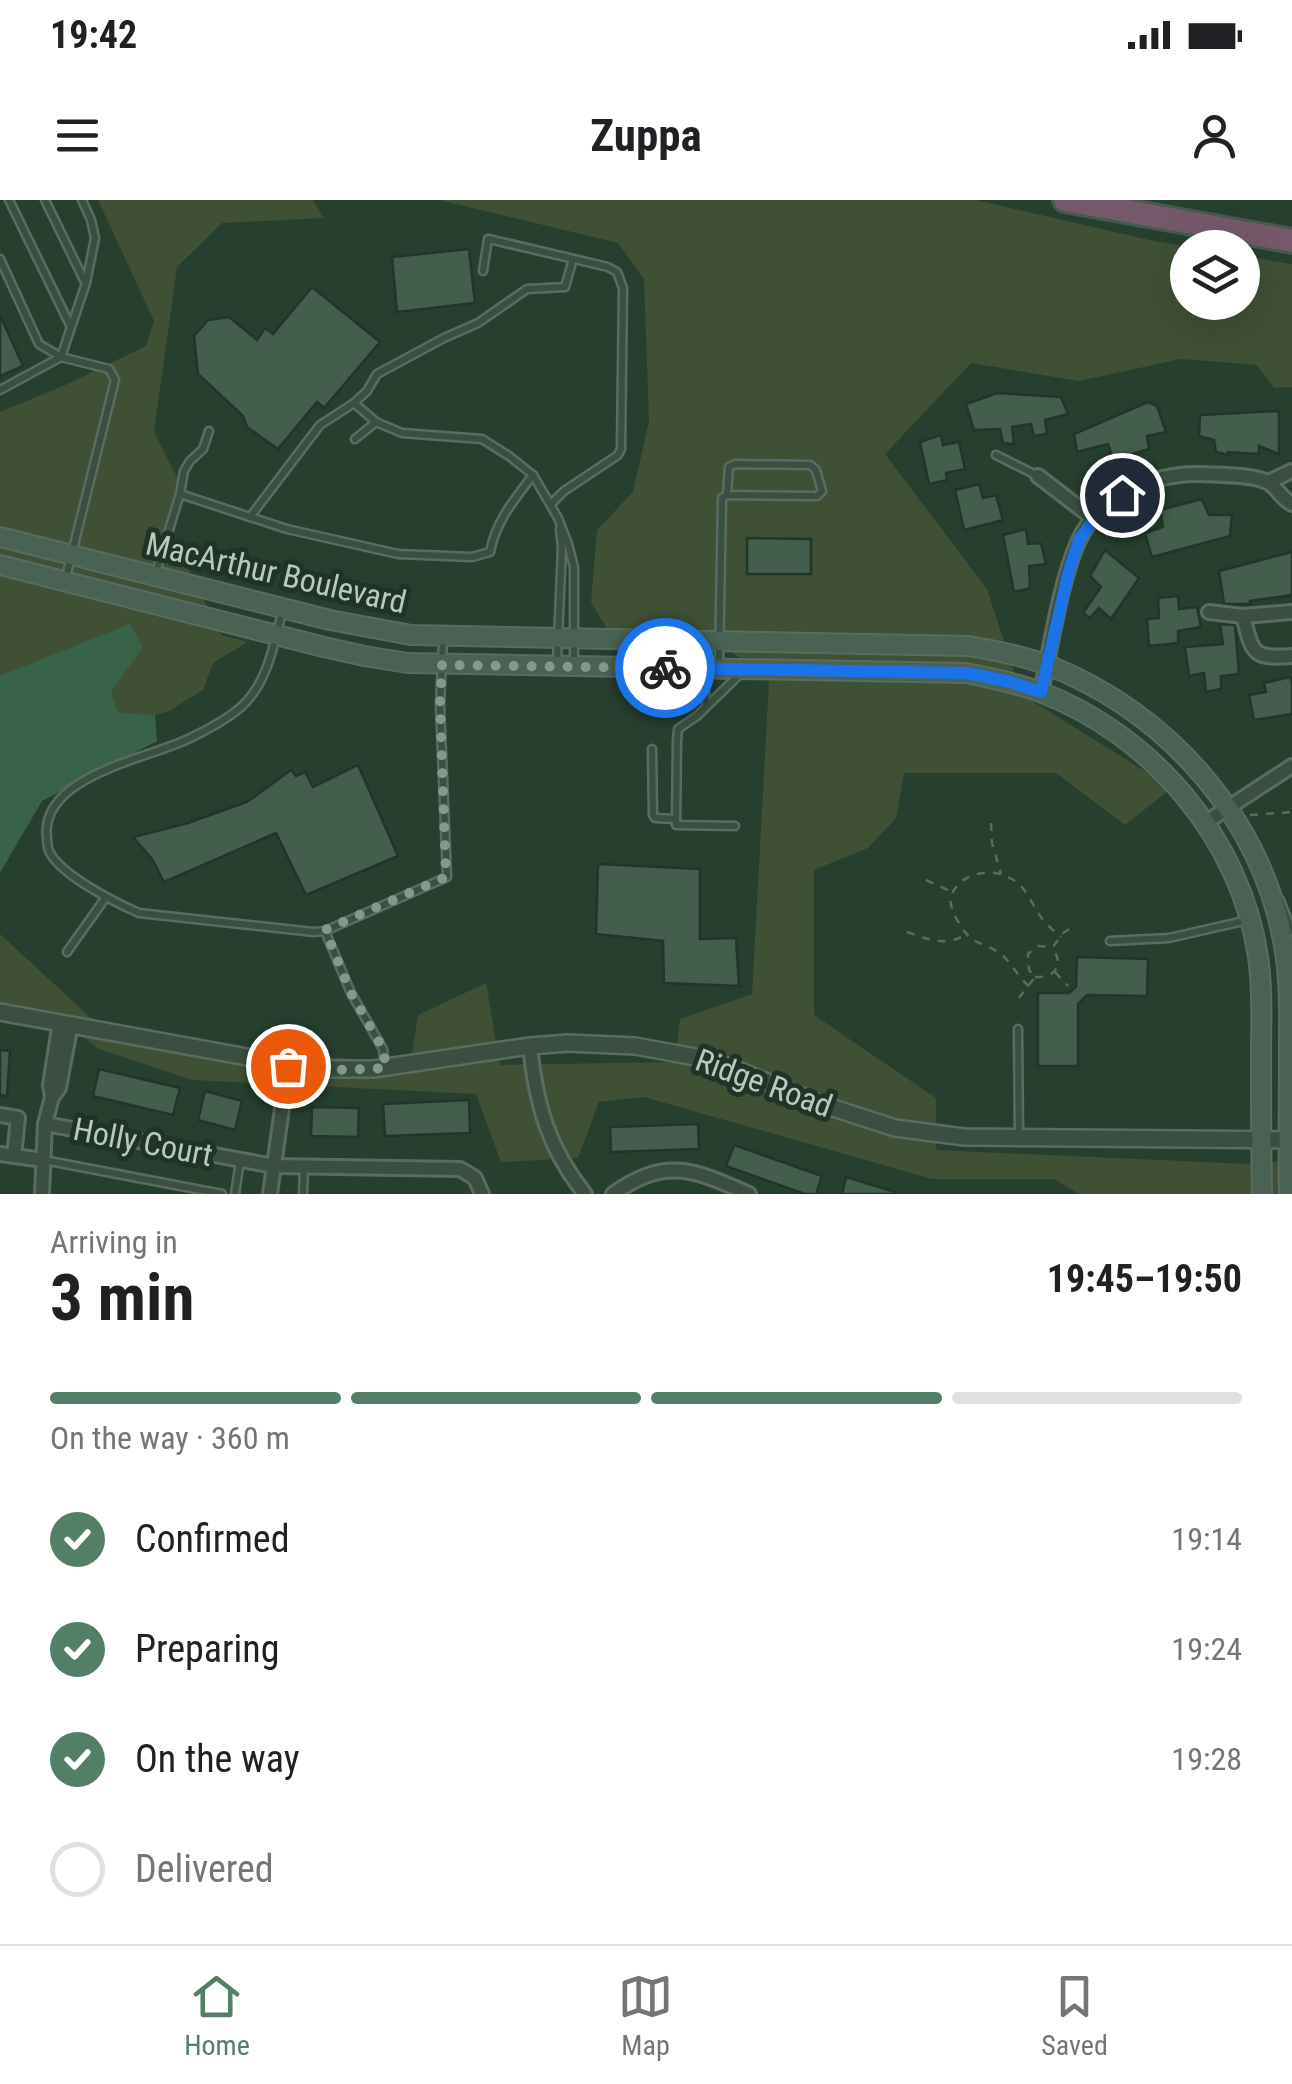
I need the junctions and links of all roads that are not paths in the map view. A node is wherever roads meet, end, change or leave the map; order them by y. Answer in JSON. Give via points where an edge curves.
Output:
{"nodes":[{"id":1,"x":9,"y":200,"type":"edge"},
{"id":2,"x":45,"y":200,"type":"edge"},
{"id":3,"x":82,"y":200,"type":"edge"},
{"id":4,"x":1065,"y":200,"type":"edge"},
{"id":5,"x":1292,"y":241,"type":"edge"},
{"id":6,"x":0,"y":259,"type":"edge"},
{"id":7,"x":574,"y":259,"type":"junction"},
{"id":8,"x":484,"y":272,"type":"dead end"},
{"id":9,"x":86,"y":283,"type":"junction"},
{"id":10,"x":71,"y":327,"type":"junction"},
{"id":11,"x":60,"y":357,"type":"junction"},
{"id":12,"x":0,"y":390,"type":"edge"},
{"id":13,"x":354,"y":403,"type":"junction"},
{"id":14,"x":376,"y":422,"type":"junction"},
{"id":15,"x":209,"y":431,"type":"dead end"},
{"id":16,"x":355,"y":439,"type":"dead end"},
{"id":17,"x":996,"y":455,"type":"dead end"},
{"id":18,"x":1292,"y":471,"type":"edge"},
{"id":19,"x":533,"y":475,"type":"junction"},
{"id":20,"x":1038,"y":476,"type":"joint"},
{"id":21,"x":1268,"y":482,"type":"junction"},
{"id":22,"x":180,"y":494,"type":"junction"},
{"id":23,"x":727,"y":495,"type":"junction"},
{"id":24,"x":551,"y":504,"type":"junction"},
{"id":25,"x":1292,"y":504,"type":"edge"},
{"id":26,"x":250,"y":517,"type":"junction"},
{"id":27,"x":558,"y":518,"type":"junction"},
{"id":28,"x":1094,"y":519,"type":"junction"},
{"id":29,"x":0,"y":537,"type":"edge"},
{"id":30,"x":71,"y":555,"type":"junction"},
{"id":31,"x":0,"y":565,"type":"edge"},
{"id":32,"x":155,"y":576,"type":"junction"},
{"id":33,"x":65,"y":582,"type":"junction"},
{"id":34,"x":148,"y":602,"type":"junction"},
{"id":35,"x":283,"y":608,"type":"junction"},
{"id":36,"x":1209,"y":612,"type":"dead end"},
{"id":37,"x":1292,"y":612,"type":"edge"},
{"id":38,"x":1244,"y":616,"type":"junction"},
{"id":39,"x":276,"y":634,"type":"junction"},
{"id":40,"x":442,"y":638,"type":"junction"},
{"id":41,"x":566,"y":639,"type":"junction"},
{"id":42,"x":719,"y":641,"type":"junction"},
{"id":43,"x":1292,"y":656,"type":"edge"},
{"id":44,"x":442,"y":665,"type":"junction"},
{"id":45,"x":1047,"y":665,"type":"junction"},
{"id":46,"x":566,"y":666,"type":"junction"},
{"id":47,"x":690,"y":668,"type":"junction"},
{"id":48,"x":719,"y":669,"type":"junction"},
{"id":49,"x":743,"y":669,"type":"junction"},
{"id":50,"x":1041,"y":692,"type":"junction"},
{"id":51,"x":706,"y":705,"type":"junction"},
{"id":52,"x":652,"y":749,"type":"dead end"},
{"id":53,"x":1292,"y":766,"type":"edge"},
{"id":54,"x":1228,"y":808,"type":"junction"},
{"id":55,"x":676,"y":819,"type":"junction"},
{"id":56,"x":1206,"y":823,"type":"junction"},
{"id":57,"x":735,"y":826,"type":"dead end"},
{"id":58,"x":1268,"y":890,"type":"junction"},
{"id":59,"x":106,"y":897,"type":"junction"},
{"id":60,"x":1250,"y":919,"type":"junction"},
{"id":61,"x":325,"y":930,"type":"junction"},
{"id":62,"x":1292,"y":931,"type":"edge"},
{"id":63,"x":1110,"y":941,"type":"dead end"},
{"id":64,"x":67,"y":952,"type":"dead end"},
{"id":65,"x":0,"y":1012,"type":"edge"},
{"id":66,"x":65,"y":1023,"type":"junction"},
{"id":67,"x":1018,"y":1029,"type":"dead end"},
{"id":68,"x":530,"y":1046,"type":"junction"},
{"id":69,"x":288,"y":1066,"type":"junction"},
{"id":70,"x":386,"y":1068,"type":"junction"},
{"id":71,"x":1290,"y":1079,"type":"edge"},
{"id":72,"x":0,"y":1115,"type":"edge"},
{"id":73,"x":46,"y":1124,"type":"junction"},
{"id":74,"x":1020,"y":1138,"type":"junction"},
{"id":75,"x":1261,"y":1140,"type":"junction"},
{"id":76,"x":1290,"y":1140,"type":"edge"},
{"id":77,"x":7,"y":1155,"type":"edge"},
{"id":78,"x":42,"y":1160,"type":"junction"},
{"id":79,"x":240,"y":1161,"type":"junction"},
{"id":80,"x":274,"y":1166,"type":"junction"},
{"id":81,"x":304,"y":1167,"type":"junction"},
{"id":82,"x":42,"y":1194,"type":"edge"},
{"id":83,"x":222,"y":1194,"type":"edge"},
{"id":84,"x":235,"y":1194,"type":"edge"},
{"id":85,"x":270,"y":1194,"type":"edge"},
{"id":86,"x":303,"y":1194,"type":"edge"},
{"id":87,"x":482,"y":1194,"type":"edge"},
{"id":88,"x":585,"y":1194,"type":"edge"},
{"id":89,"x":612,"y":1194,"type":"edge"},
{"id":90,"x":749,"y":1194,"type":"edge"},
{"id":91,"x":1262,"y":1194,"type":"edge"},
{"id":92,"x":1289,"y":1194,"type":"edge"}],
"edges":[{"from":1,"to":10,"type":"lane"},
{"from":2,"to":9,"type":"lane"},
{"from":3,"to":9,"type":"lane","via":[[95,238]]},
{"from":4,"to":5,"type":"highway"},
{"from":6,"to":11,"type":"lane","via":[[40,344]]},
{"from":7,"to":8,"type":"lane","via":[[488,240]]},
{"from":7,"to":13,"type":"lane","via":[[565,287],[527,290],[378,374]]},
{"from":7,"to":24,"type":"lane","via":[[617,272],[623,288],[621,449]]},
{"from":9,"to":10,"type":"lane"},
{"from":10,"to":11,"type":"lane"},
{"from":11,"to":12,"type":"lane"},
{"from":11,"to":30,"type":"lane","via":[[108,369],[115,380]]},
{"from":13,"to":14,"type":"lane"},
{"from":13,"to":26,"type":"lane","via":[[320,426]]},
{"from":14,"to":16,"type":"lane"},
{"from":14,"to":19,"type":"lane","via":[[402,433],[482,439]]},
{"from":15,"to":22,"type":"lane","via":[[184,472]]},
{"from":17,"to":20,"type":"lane"},
{"from":18,"to":21,"type":"street"},
{"from":19,"to":24,"type":"lane"},
{"from":19,"to":26,"type":"lane","via":[[506,510],[490,552],[472,557],[398,554]]},
{"from":20,"to":28,"type":"street"},
{"from":21,"to":25,"type":"street"},
{"from":21,"to":28,"type":"street","via":[[1171,476],[1122,495]]},
{"from":22,"to":26,"type":"lane"},
{"from":22,"to":32,"type":"lane"},
{"from":23,"to":23,"type":"lane","via":[[729,467],[735,464],[810,465],[822,491]]},
{"from":23,"to":42,"type":"lane"},
{"from":24,"to":27,"type":"lane"},
{"from":27,"to":41,"type":"lane"},
{"from":27,"to":41,"type":"lane","via":[[574,567]]},
{"from":28,"to":45,"type":"street","via":[[1068,574]]},
{"from":29,"to":30,"type":"main road","name":"MacArthur Boulevard"},
{"from":30,"to":32,"type":"main road","name":"MacArthur Boulevard"},
{"from":30,"to":33,"type":"lane"},
{"from":31,"to":33,"type":"main road","name":"MacArthur Boulevard"},
{"from":32,"to":34,"type":"main road"},
{"from":32,"to":35,"type":"main road","name":"MacArthur Boulevard"},
{"from":33,"to":34,"type":"main road","name":"MacArthur Boulevard"},
{"from":34,"to":39,"type":"main road","name":"MacArthur Boulevard"},
{"from":35,"to":39,"type":"lane"},
{"from":35,"to":40,"type":"main road","name":"MacArthur Boulevard"},
{"from":36,"to":38,"type":"street"},
{"from":37,"to":38,"type":"street"},
{"from":38,"to":43,"type":"street","via":[[1256,652]]},
{"from":39,"to":44,"type":"main road","name":"MacArthur Boulevard","via":[[364,656]]},
{"from":39,"to":59,"type":"lane","via":[[256,689],[241,707],[186,740],[90,777],[51,809],[48,851]]},
{"from":40,"to":41,"type":"main road","name":"MacArthur Boulevard"},
{"from":40,"to":44,"type":"lane"},
{"from":41,"to":42,"type":"main road","name":"MacArthur Boulevard"},
{"from":41,"to":46,"type":"lane"},
{"from":41,"to":46,"type":"lane"},
{"from":42,"to":45,"type":"main road","name":"MacArthur Boulevard","via":[[969,646]]},
{"from":42,"to":48,"type":"lane"},
{"from":44,"to":46,"type":"main road","name":"MacArthur Boulevard"},
{"from":44,"to":61,"type":"lane","via":[[446,877]]},
{"from":45,"to":50,"type":"street"},
{"from":45,"to":54,"type":"main road","name":"MacArthur Boulevard","via":[[1121,702],[1155,728]]},
{"from":46,"to":47,"type":"main road","name":"MacArthur Boulevard"},
{"from":47,"to":48,"type":"main road","name":"MacArthur Boulevard"},
{"from":47,"to":51,"type":"lane","via":[[706,690]]},
{"from":48,"to":49,"type":"main road","name":"MacArthur Boulevard"},
{"from":49,"to":50,"type":"main road","name":"MacArthur Boulevard","via":[[966,673]]},
{"from":49,"to":51,"type":"lane"},
{"from":50,"to":56,"type":"main road","name":"MacArthur Boulevard","via":[[1137,749]]},
{"from":51,"to":55,"type":"lane","via":[[678,728]]},
{"from":52,"to":55,"type":"lane","via":[[653,815]]},
{"from":53,"to":54,"type":"street"},
{"from":54,"to":56,"type":"street"},
{"from":54,"to":58,"type":"main road","name":"MacArthur Boulevard"},
{"from":55,"to":57,"type":"lane","via":[[676,826]]},
{"from":56,"to":60,"type":"main road","name":"MacArthur Boulevard"},
{"from":58,"to":62,"type":"lane","via":[[1283,905]]},
{"from":58,"to":71,"type":"main road","name":"MacArthur Boulevard","via":[[1285,952]]},
{"from":59,"to":61,"type":"lane","via":[[138,912]]},
{"from":59,"to":64,"type":"lane"},
{"from":60,"to":63,"type":"lane","via":[[1169,938]]},
{"from":60,"to":75,"type":"main road","name":"MacArthur Boulevard","via":[[1261,994]]},
{"from":61,"to":70,"type":"lane"},
{"from":65,"to":66,"type":"street","name":"Ridge Road"},
{"from":66,"to":69,"type":"street","name":"Ridge Road"},
{"from":66,"to":73,"type":"street"},
{"from":67,"to":74,"type":"lane"},
{"from":68,"to":70,"type":"street","name":"Ridge Road"},
{"from":68,"to":74,"type":"street","name":"Ridge Road","via":[[668,1051],[734,1068],[894,1128]]},
{"from":68,"to":88,"type":"street","via":[[550,1138]]},
{"from":69,"to":70,"type":"street","name":"Ridge Road"},
{"from":69,"to":80,"type":"street"},
{"from":71,"to":76,"type":"main road","name":"MacArthur Boulevard"},
{"from":72,"to":77,"type":"street","via":[[18,1118]]},
{"from":73,"to":78,"type":"street"},
{"from":73,"to":79,"type":"street","name":"Holly Court"},
{"from":74,"to":75,"type":"street","name":"Ridge Road"},
{"from":75,"to":76,"type":"street","name":"Ridge Road"},
{"from":75,"to":91,"type":"main road","name":"MacArthur Boulevard"},
{"from":76,"to":92,"type":"main road","name":"MacArthur Boulevard"},
{"from":77,"to":78,"type":"street"},
{"from":78,"to":82,"type":"street"},
{"from":78,"to":83,"type":"lane","name":"Holly Court"},
{"from":79,"to":80,"type":"street","name":"Holly Court"},
{"from":79,"to":84,"type":"lane","name":"Holly Court"},
{"from":80,"to":81,"type":"street","name":"Holly Court"},
{"from":80,"to":85,"type":"street"},
{"from":81,"to":86,"type":"lane"},
{"from":81,"to":87,"type":"street","name":"Holly Court","via":[[460,1170],[475,1178]]},
{"from":89,"to":90,"type":"street","via":[[642,1176],[670,1170],[703,1174]]}]}
